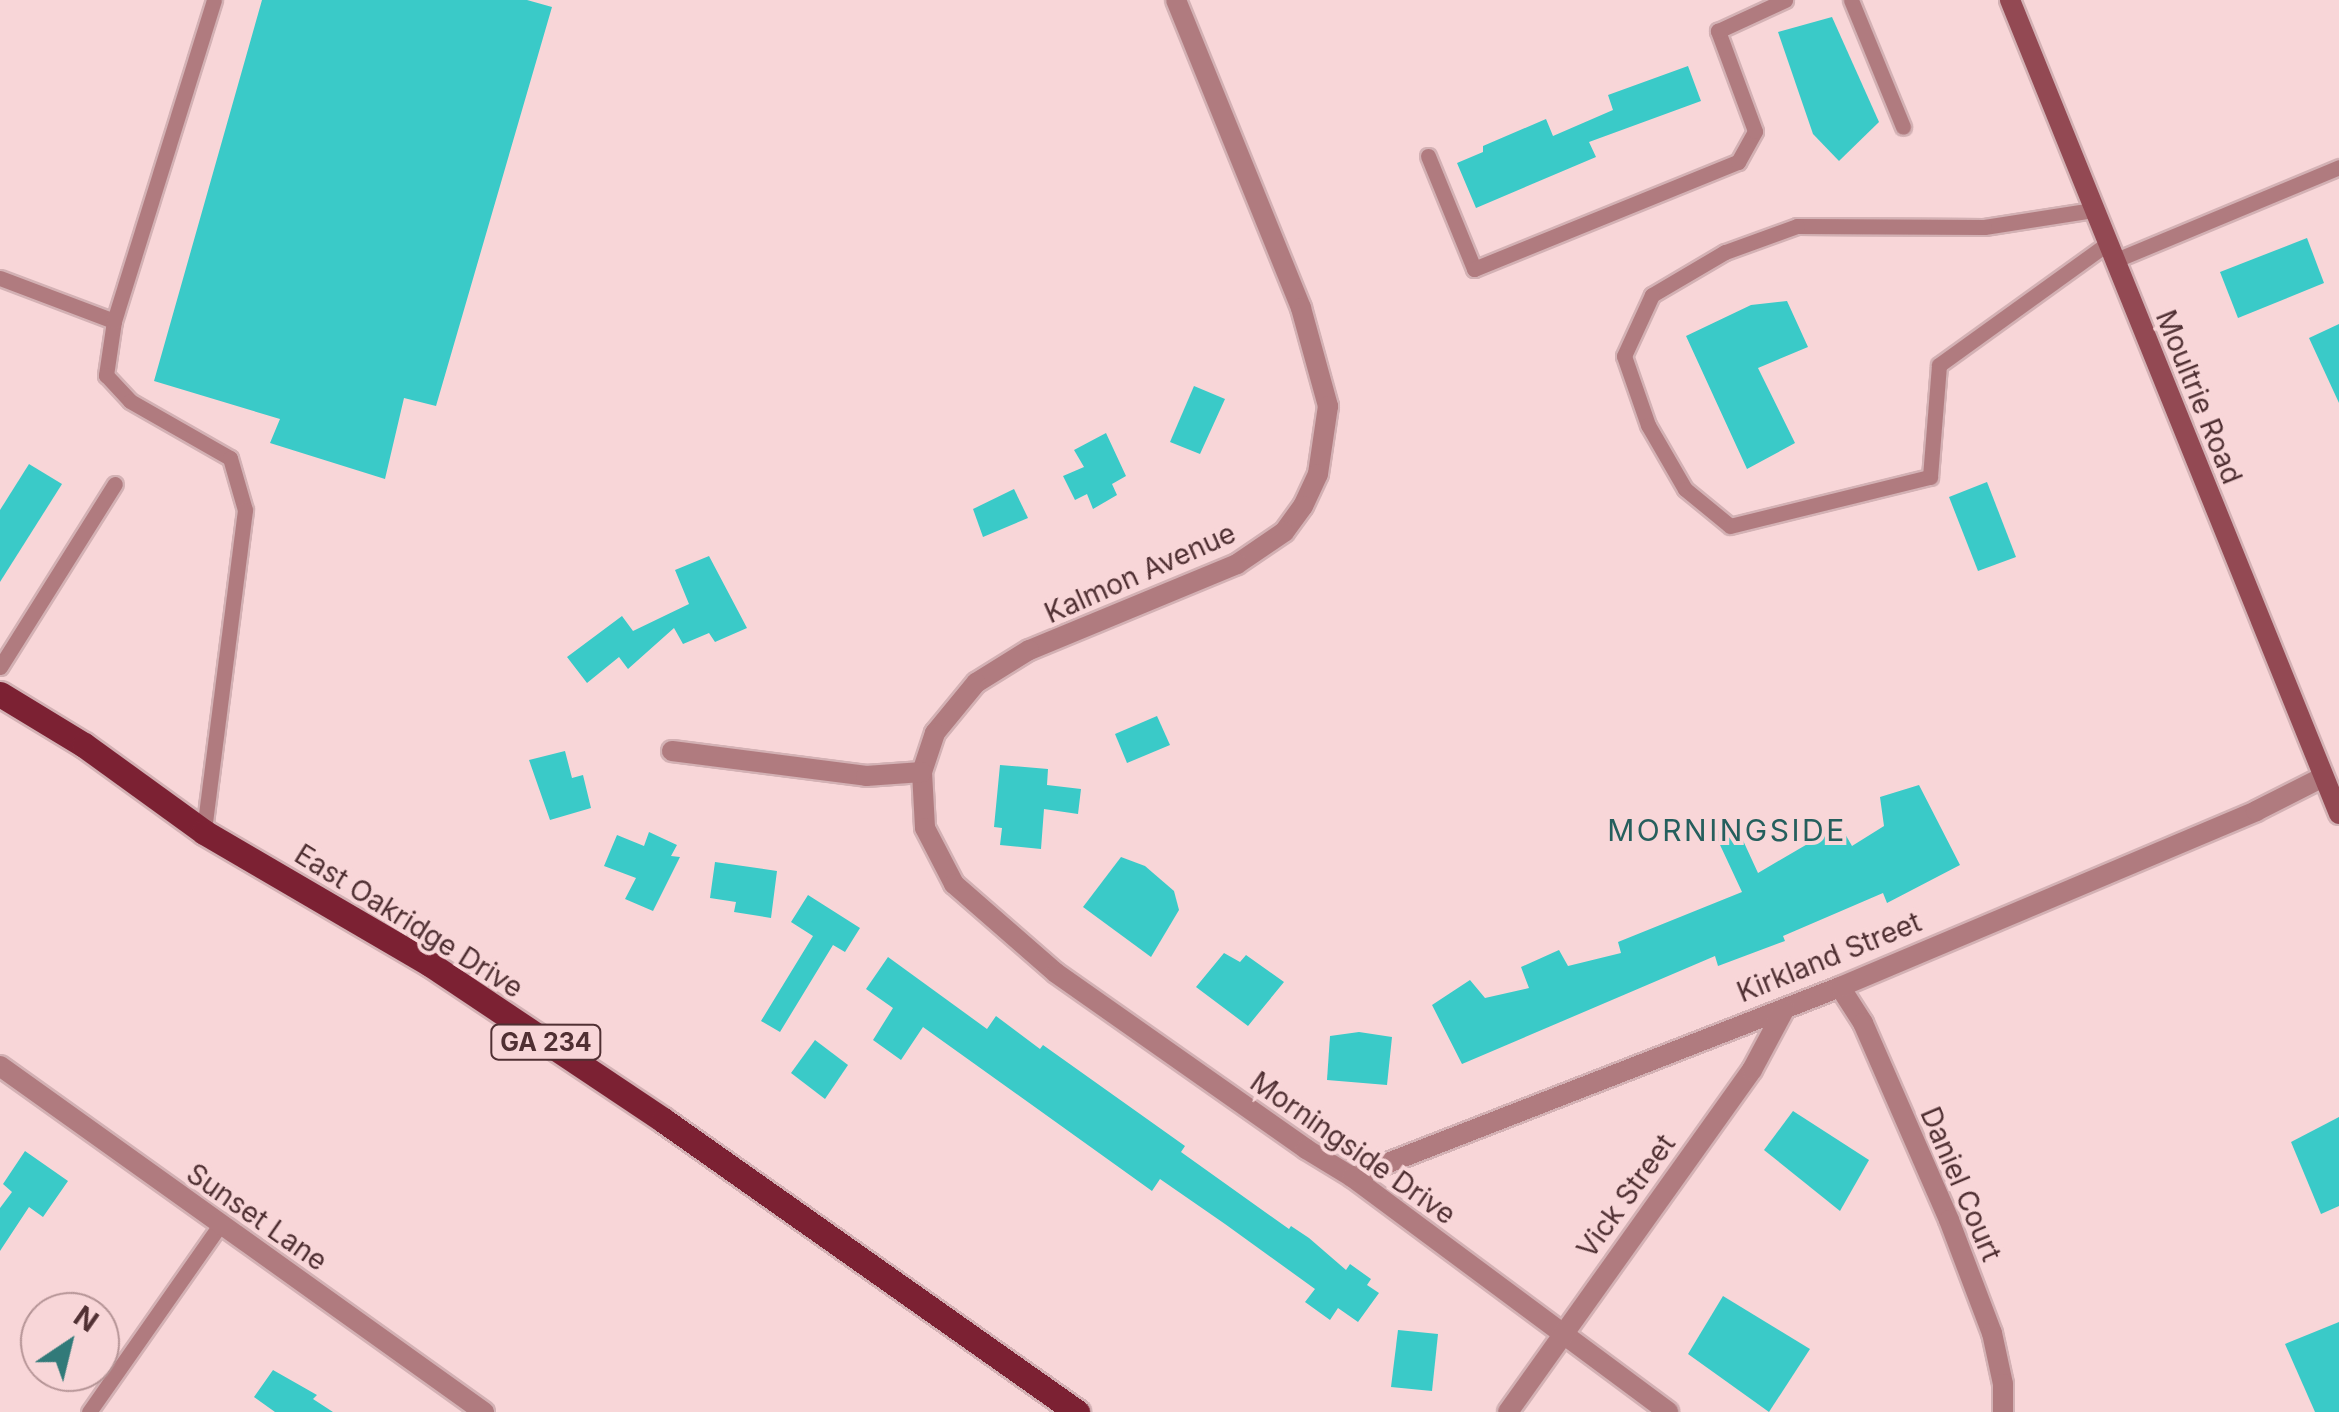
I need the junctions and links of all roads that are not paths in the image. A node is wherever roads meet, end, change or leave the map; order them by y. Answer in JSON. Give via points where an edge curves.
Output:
{"nodes":[{"id":1,"x":214,"y":0,"type":"edge"},
{"id":2,"x":1176,"y":0,"type":"edge"},
{"id":3,"x":1785,"y":0,"type":"edge"},
{"id":4,"x":1851,"y":0,"type":"edge"},
{"id":5,"x":2010,"y":0,"type":"edge"},
{"id":6,"x":1903,"y":127,"type":"dead end"},
{"id":7,"x":1428,"y":156,"type":"dead end"},
{"id":8,"x":2339,"y":166,"type":"edge"},
{"id":9,"x":2093,"y":210,"type":"junction"},
{"id":10,"x":2111,"y":252,"type":"junction"},
{"id":11,"x":0,"y":278,"type":"edge"},
{"id":12,"x":114,"y":322,"type":"junction"},
{"id":13,"x":115,"y":484,"type":"dead end"},
{"id":14,"x":0,"y":668,"type":"edge"},
{"id":15,"x":0,"y":694,"type":"edge"},
{"id":16,"x":672,"y":750,"type":"dead end"},
{"id":17,"x":922,"y":772,"type":"junction"},
{"id":18,"x":2323,"y":777,"type":"junction"},
{"id":19,"x":2339,"y":814,"type":"edge"},
{"id":20,"x":204,"y":832,"type":"junction"},
{"id":21,"x":1006,"y":929,"type":"joint"},
{"id":22,"x":1840,"y":987,"type":"junction"},
{"id":23,"x":1784,"y":1010,"type":"junction"},
{"id":24,"x":0,"y":1066,"type":"edge"},
{"id":25,"x":1352,"y":1177,"type":"junction"},
{"id":26,"x":220,"y":1225,"type":"junction"},
{"id":27,"x":1560,"y":1335,"type":"junction"},
{"id":28,"x":461,"y":1405,"type":"edge"},
{"id":29,"x":89,"y":1412,"type":"edge"},
{"id":30,"x":484,"y":1412,"type":"edge"},
{"id":31,"x":1077,"y":1412,"type":"edge"},
{"id":32,"x":1508,"y":1412,"type":"edge"},
{"id":33,"x":1668,"y":1412,"type":"edge"},
{"id":34,"x":2002,"y":1412,"type":"edge"}],
"edges":[{"from":1,"to":12,"type":"lane"},
{"from":2,"to":17,"type":"street","name":"Kalmon Avenue","via":[[1301,308],[1328,406],[1318,474],[1284,532],[1238,564],[1029,650],[976,684],[935,734]]},
{"from":3,"to":7,"type":"lane","via":[[1718,31],[1755,132],[1738,162],[1474,269]]},
{"from":4,"to":6,"type":"lane"},
{"from":5,"to":9,"type":"street","name":"Moultrie Road"},
{"from":8,"to":10,"type":"lane"},
{"from":9,"to":10,"type":"street","name":"Moultrie Road"},
{"from":9,"to":10,"type":"lane","via":[[1984,227],[1797,226],[1725,252],[1652,294],[1624,356],[1648,425],[1685,489],[1730,526],[1930,476],[1939,365]]},
{"from":10,"to":18,"type":"street","name":"Moultrie Road"},
{"from":11,"to":12,"type":"lane"},
{"from":12,"to":20,"type":"lane","via":[[106,375],[130,401],[230,458],[245,510]]},
{"from":13,"to":14,"type":"lane"},
{"from":15,"to":20,"type":"main road","name":"East Oakridge Drive","number":"GA 234"},
{"from":16,"to":17,"type":"street","via":[[866,776]]},
{"from":17,"to":21,"type":"street","name":"Kalmon Avenue","via":[[926,828],[940,861],[954,884]]},
{"from":18,"to":19,"type":"street","name":"Moultrie Road"},
{"from":18,"to":22,"type":"street","name":"Kirkland Street"},
{"from":20,"to":31,"type":"main road","name":"East Oakridge Drive","number":"GA 234","via":[[430,964]]},
{"from":21,"to":25,"type":"street","name":"Morningside Drive","via":[[1056,973]]},
{"from":22,"to":23,"type":"street","name":"Kirkland Street"},
{"from":22,"to":34,"type":"street","name":"Daniel Court","via":[[1949,1220],[1992,1333],[2004,1384]]},
{"from":23,"to":25,"type":"street","name":"Kirkland Street"},
{"from":23,"to":27,"type":"street","name":"Vick Street","via":[[1752,1070]]},
{"from":24,"to":26,"type":"street","name":"Sunset Lane"},
{"from":25,"to":27,"type":"street","name":"Morningside Drive"},
{"from":26,"to":28,"type":"street","name":"Sunset Lane"},
{"from":26,"to":29,"type":"lane"},
{"from":27,"to":32,"type":"street","name":"Vick Street"},
{"from":27,"to":33,"type":"street","name":"Morningside Drive"},
{"from":28,"to":30,"type":"street","name":"Sunset Lane"}]}
